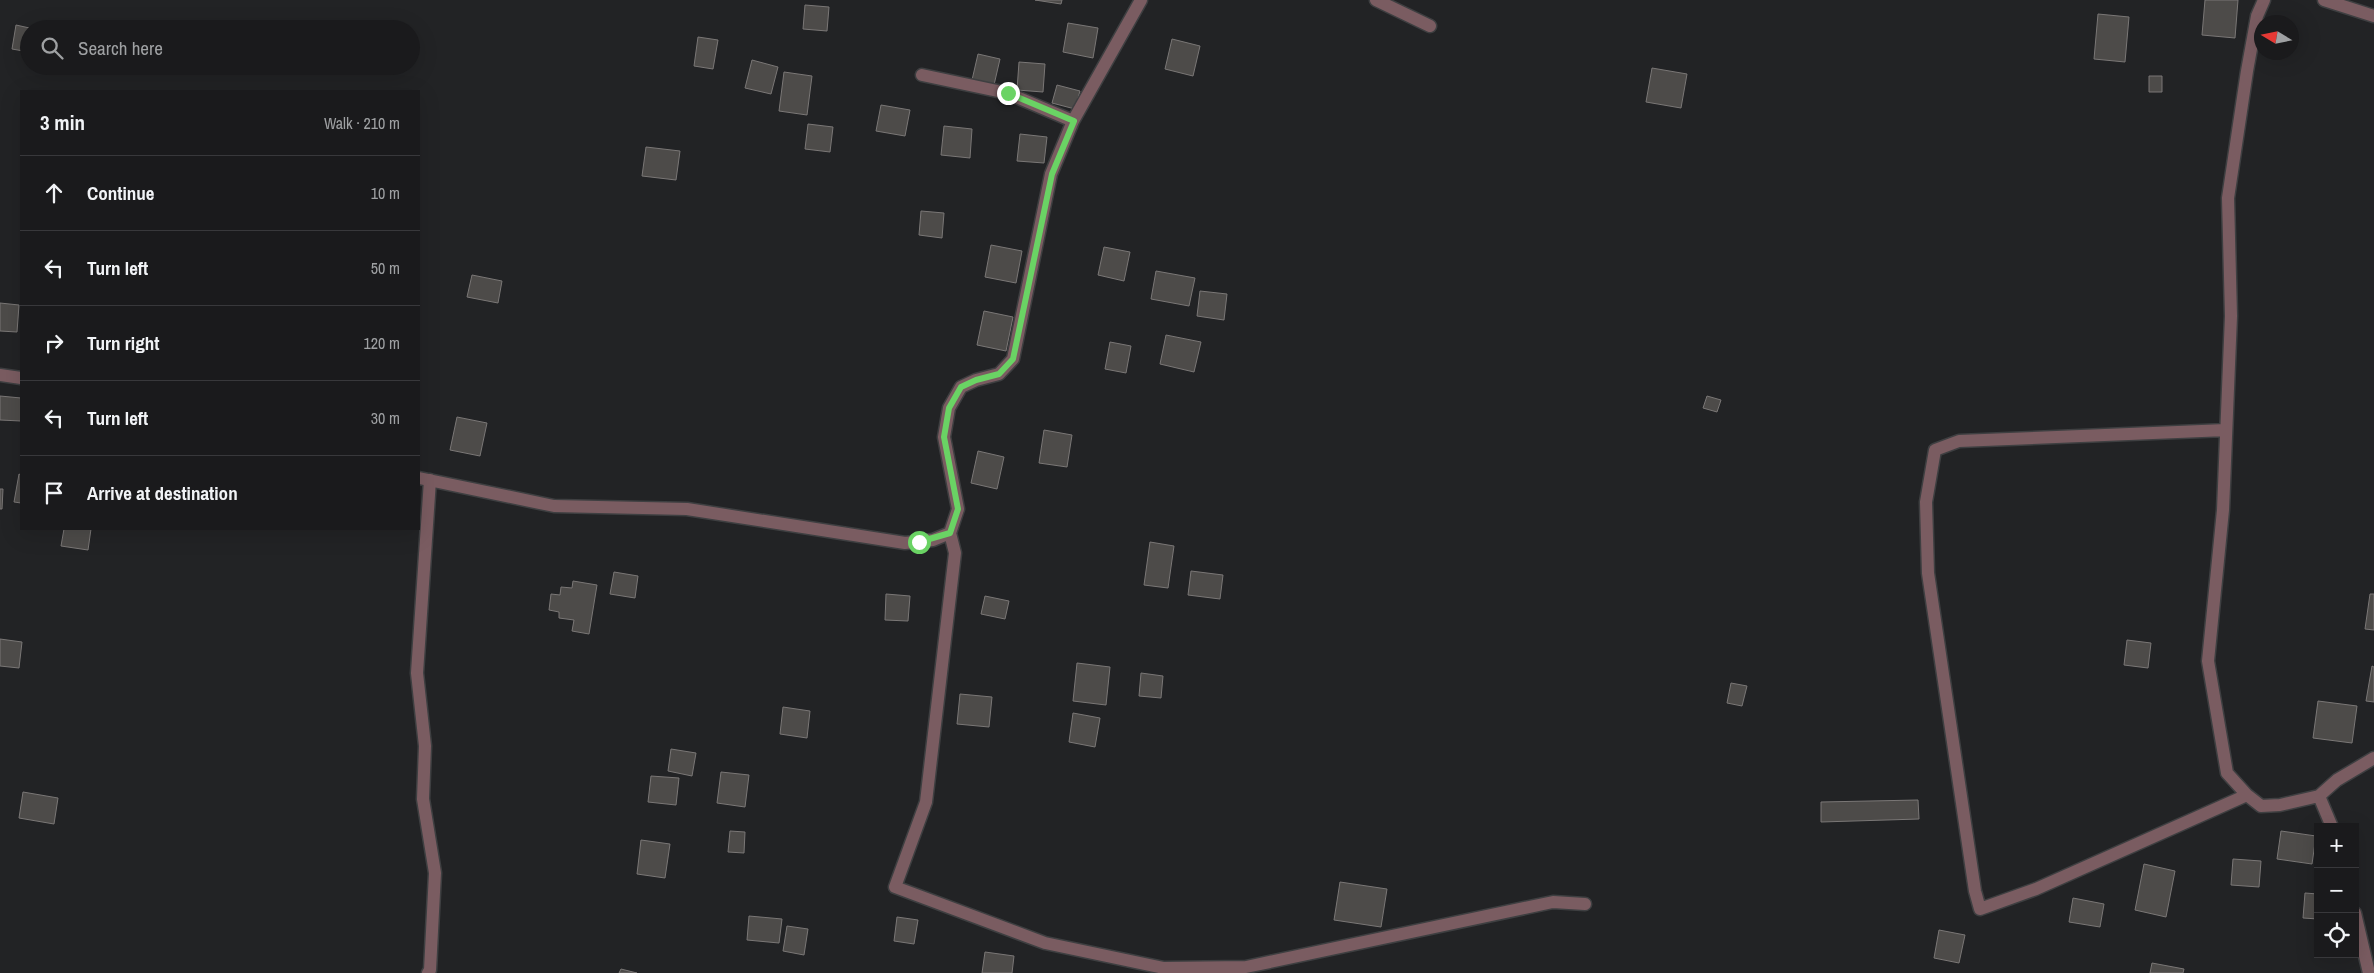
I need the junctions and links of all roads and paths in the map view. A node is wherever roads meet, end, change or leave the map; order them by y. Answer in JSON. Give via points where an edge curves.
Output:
{"nodes":[{"id":1,"x":1141,"y":0,"type":"edge"},
{"id":2,"x":1376,"y":0,"type":"edge"},
{"id":3,"x":2264,"y":0,"type":"edge"},
{"id":4,"x":2324,"y":0,"type":"edge"},
{"id":5,"x":2374,"y":16,"type":"edge"},
{"id":6,"x":1430,"y":26,"type":"dead end"},
{"id":7,"x":922,"y":75,"type":"dead end"},
{"id":8,"x":1074,"y":121,"type":"junction"},
{"id":9,"x":0,"y":375,"type":"edge"},
{"id":10,"x":20,"y":378,"type":"edge"},
{"id":11,"x":2226,"y":430,"type":"junction"},
{"id":12,"x":424,"y":479,"type":"edge"},
{"id":13,"x":950,"y":533,"type":"junction"},
{"id":14,"x":2374,"y":758,"type":"edge"},
{"id":15,"x":2247,"y":795,"type":"junction"},
{"id":16,"x":2319,"y":796,"type":"junction"},
{"id":17,"x":2330,"y":823,"type":"edge"},
{"id":18,"x":1585,"y":904,"type":"dead end"},
{"id":19,"x":2359,"y":930,"type":"edge"},
{"id":20,"x":428,"y":973,"type":"edge"},
{"id":21,"x":2369,"y":973,"type":"edge"}],
"edges":[{"from":1,"to":8,"type":"street"},
{"from":2,"to":6,"type":"street"},
{"from":3,"to":11,"type":"street","via":[[2257,16],[2250,52],[2228,198],[2230,316]]},
{"from":4,"to":5,"type":"street"},
{"from":7,"to":8,"type":"street","via":[[1008,93]]},
{"from":8,"to":13,"type":"street","via":[[1052,174],[1013,359],[999,374],[961,387],[949,408],[944,437],[958,509]]},
{"from":9,"to":10,"type":"street"},
{"from":11,"to":15,"type":"street","via":[[2223,510],[2208,661],[2227,773]]},
{"from":11,"to":15,"type":"street","via":[[1959,441],[1935,450],[1926,502],[1928,573],[1980,909],[2036,889]]},
{"from":12,"to":13,"type":"street","via":[[554,506],[687,510],[905,543],[933,540]]},
{"from":12,"to":20,"type":"street","via":[[416,673],[425,746],[423,799],[435,873]]},
{"from":13,"to":18,"type":"street","via":[[955,553],[926,802],[895,887],[1045,943],[1164,968],[1246,967],[1553,902]]},
{"from":14,"to":16,"type":"street","via":[[2337,780]]},
{"from":15,"to":16,"type":"street","via":[[2261,806]]},
{"from":16,"to":17,"type":"street"},
{"from":19,"to":21,"type":"street"}]}
